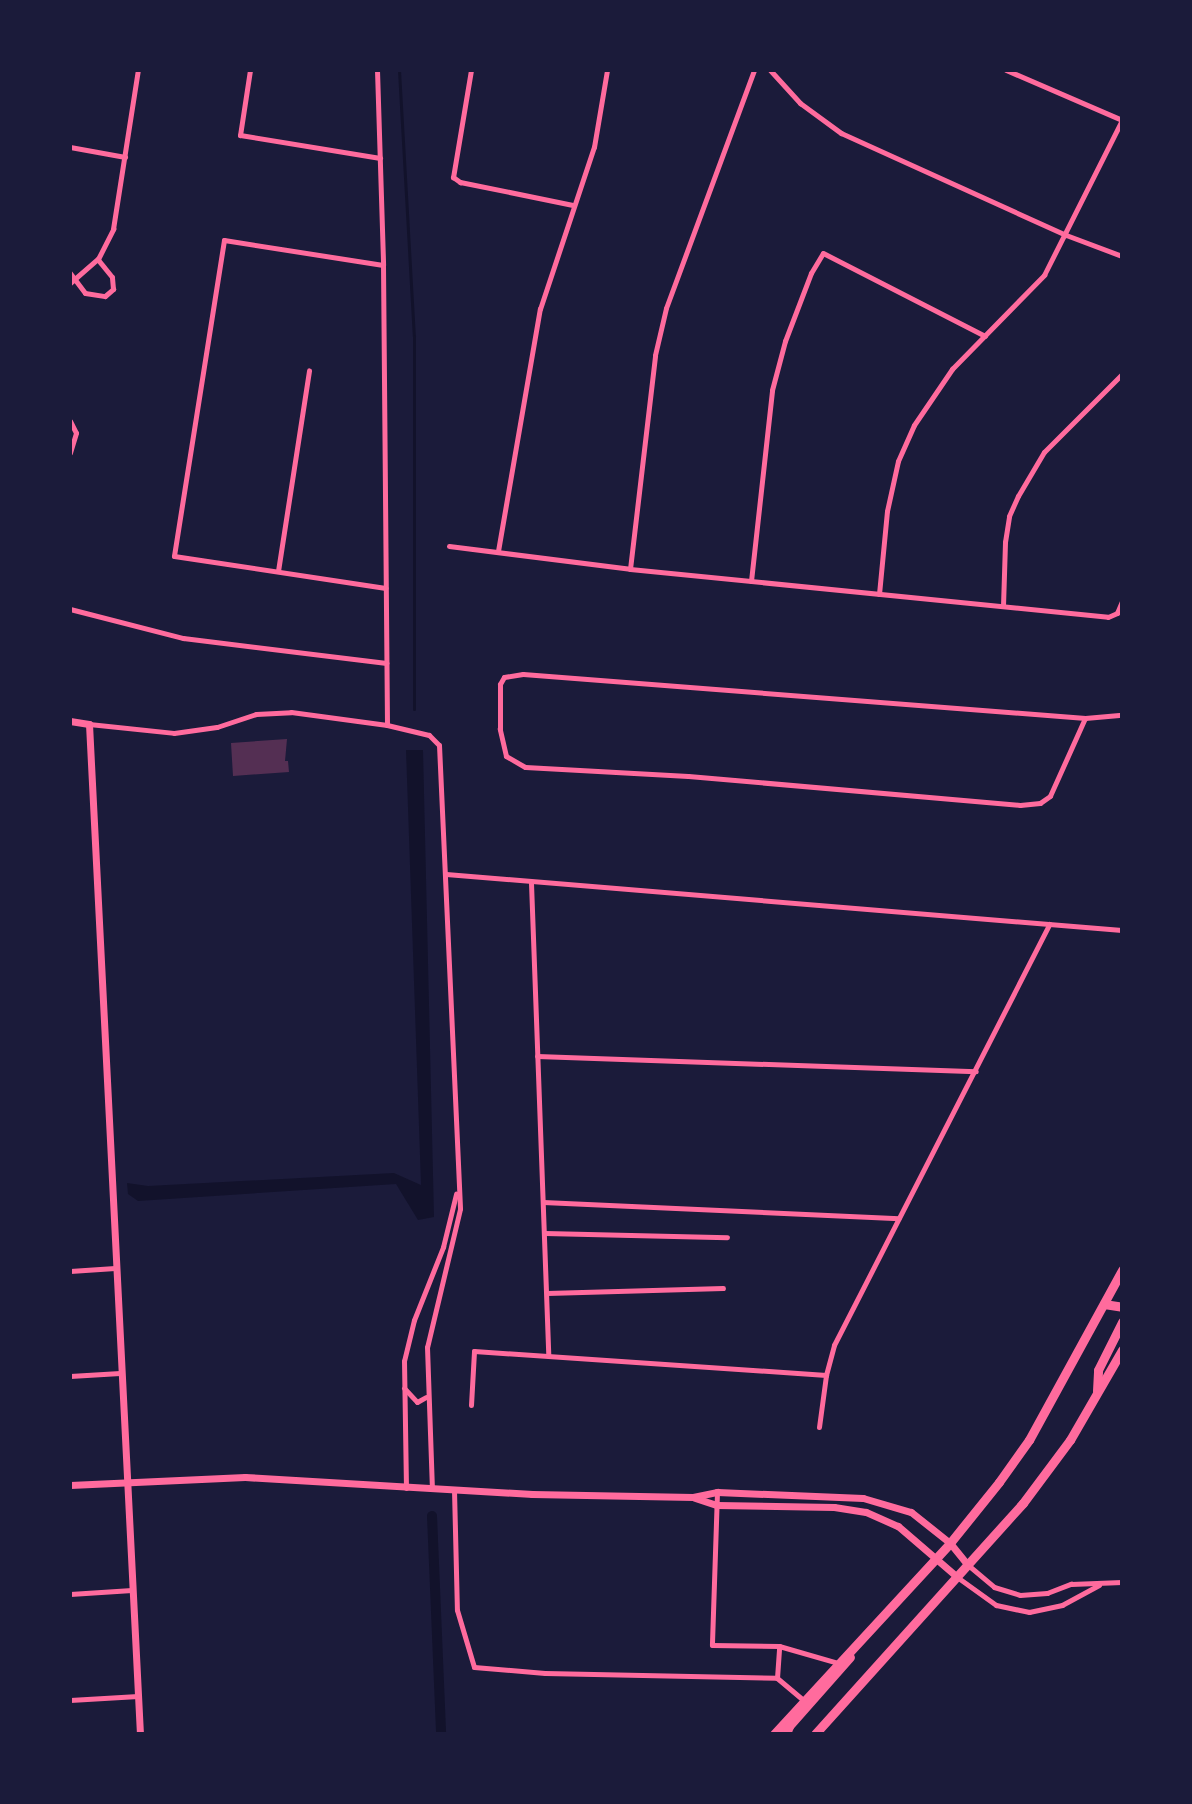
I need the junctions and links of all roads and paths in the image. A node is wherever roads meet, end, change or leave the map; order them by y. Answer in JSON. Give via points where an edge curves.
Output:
{"nodes":[{"id":1,"x":138,"y":70,"type":"edge"},
{"id":2,"x":250,"y":70,"type":"edge"},
{"id":3,"x":377,"y":70,"type":"edge"},
{"id":4,"x":471,"y":70,"type":"edge"},
{"id":5,"x":607,"y":70,"type":"edge"},
{"id":6,"x":754,"y":70,"type":"edge"},
{"id":7,"x":770,"y":70,"type":"edge"},
{"id":8,"x":1006,"y":70,"type":"edge"},
{"id":9,"x":1122,"y":120,"type":"edge"},
{"id":10,"x":70,"y":147,"type":"edge"},
{"id":11,"x":125,"y":157,"type":"junction"},
{"id":12,"x":380,"y":158,"type":"junction"},
{"id":13,"x":573,"y":205,"type":"junction"},
{"id":14,"x":1066,"y":235,"type":"junction"},
{"id":15,"x":1122,"y":256,"type":"edge"},
{"id":16,"x":98,"y":259,"type":"junction"},
{"id":17,"x":383,"y":265,"type":"junction"},
{"id":18,"x":70,"y":273,"type":"edge"},
{"id":19,"x":72,"y":281,"type":"edge"},
{"id":20,"x":985,"y":336,"type":"junction"},
{"id":21,"x":309,"y":370,"type":"dead end"},
{"id":22,"x":1122,"y":374,"type":"edge"},
{"id":23,"x":70,"y":421,"type":"edge"},
{"id":24,"x":70,"y":453,"type":"edge"},
{"id":25,"x":449,"y":546,"type":"dead end"},
{"id":26,"x":498,"y":552,"type":"junction"},
{"id":27,"x":630,"y":569,"type":"junction"},
{"id":28,"x":278,"y":571,"type":"junction"},
{"id":29,"x":751,"y":581,"type":"junction"},
{"id":30,"x":386,"y":588,"type":"junction"},
{"id":31,"x":879,"y":594,"type":"junction"},
{"id":32,"x":1122,"y":601,"type":"edge"},
{"id":33,"x":1003,"y":606,"type":"junction"},
{"id":34,"x":70,"y":609,"type":"edge"},
{"id":35,"x":386,"y":663,"type":"junction"},
{"id":36,"x":1122,"y":715,"type":"edge"},
{"id":37,"x":1085,"y":718,"type":"junction"},
{"id":38,"x":70,"y":721,"type":"edge"},
{"id":39,"x":89,"y":724,"type":"junction"},
{"id":40,"x":387,"y":725,"type":"junction"},
{"id":41,"x":446,"y":874,"type":"junction"},
{"id":42,"x":531,"y":883,"type":"junction"},
{"id":43,"x":1049,"y":924,"type":"junction"},
{"id":44,"x":1122,"y":930,"type":"edge"},
{"id":45,"x":537,"y":1056,"type":"junction"},
{"id":46,"x":976,"y":1071,"type":"junction"},
{"id":47,"x":458,"y":1186,"type":"junction"},
{"id":48,"x":543,"y":1202,"type":"junction"},
{"id":49,"x":899,"y":1218,"type":"junction"},
{"id":50,"x":545,"y":1233,"type":"junction"},
{"id":51,"x":727,"y":1237,"type":"dead end"},
{"id":52,"x":115,"y":1268,"type":"junction"},
{"id":53,"x":1122,"y":1270,"type":"edge"},
{"id":54,"x":70,"y":1271,"type":"edge"},
{"id":55,"x":723,"y":1288,"type":"dead end"},
{"id":56,"x":547,"y":1293,"type":"junction"},
{"id":57,"x":1104,"y":1304,"type":"junction"},
{"id":58,"x":1122,"y":1307,"type":"edge"},
{"id":59,"x":1122,"y":1322,"type":"edge"},
{"id":60,"x":1122,"y":1350,"type":"edge"},
{"id":61,"x":548,"y":1356,"type":"junction"},
{"id":62,"x":120,"y":1373,"type":"junction"},
{"id":63,"x":826,"y":1375,"type":"junction"},
{"id":64,"x":70,"y":1376,"type":"edge"},
{"id":65,"x":404,"y":1388,"type":"junction"},
{"id":66,"x":1097,"y":1394,"type":"junction"},
{"id":67,"x":428,"y":1395,"type":"junction"},
{"id":68,"x":471,"y":1405,"type":"dead end"},
{"id":69,"x":819,"y":1427,"type":"dead end"},
{"id":70,"x":126,"y":1482,"type":"junction"},
{"id":71,"x":70,"y":1485,"type":"edge"},
{"id":72,"x":406,"y":1488,"type":"junction"},
{"id":73,"x":432,"y":1489,"type":"junction"},
{"id":74,"x":454,"y":1490,"type":"junction"},
{"id":75,"x":717,"y":1492,"type":"junction"},
{"id":76,"x":693,"y":1497,"type":"junction"},
{"id":77,"x":717,"y":1505,"type":"junction"},
{"id":78,"x":950,"y":1543,"type":"junction"},
{"id":79,"x":936,"y":1558,"type":"junction"},
{"id":80,"x":968,"y":1565,"type":"junction"},
{"id":81,"x":957,"y":1577,"type":"junction"},
{"id":82,"x":1122,"y":1582,"type":"edge"},
{"id":83,"x":1100,"y":1584,"type":"junction"},
{"id":84,"x":132,"y":1590,"type":"junction"},
{"id":85,"x":70,"y":1594,"type":"edge"},
{"id":86,"x":863,"y":1638,"type":"junction"},
{"id":87,"x":779,"y":1646,"type":"junction"},
{"id":88,"x":839,"y":1663,"type":"junction"},
{"id":89,"x":777,"y":1678,"type":"junction"},
{"id":90,"x":138,"y":1696,"type":"junction"},
{"id":91,"x":70,"y":1700,"type":"edge"},
{"id":92,"x":804,"y":1701,"type":"junction"},
{"id":93,"x":140,"y":1734,"type":"edge"},
{"id":94,"x":774,"y":1734,"type":"edge"},
{"id":95,"x":786,"y":1734,"type":"edge"},
{"id":96,"x":815,"y":1734,"type":"edge"}],
"edges":[{"from":1,"to":11,"type":"street"},
{"from":2,"to":12,"type":"street","via":[[240,135]]},
{"from":3,"to":12,"type":"street"},
{"from":4,"to":13,"type":"street","via":[[453,177]]},
{"from":5,"to":13,"type":"street","via":[[597,136]]},
{"from":6,"to":27,"type":"street","via":[[666,308],[655,355]]},
{"from":7,"to":14,"type":"street","via":[[800,103],[841,133]]},
{"from":8,"to":9,"type":"street"},
{"from":9,"to":14,"type":"street"},
{"from":10,"to":11,"type":"street"},
{"from":11,"to":16,"type":"street","via":[[113,229]]},
{"from":12,"to":17,"type":"street"},
{"from":13,"to":26,"type":"street","via":[[540,309]]},
{"from":14,"to":15,"type":"street"},
{"from":14,"to":20,"type":"street","via":[[1044,275]]},
{"from":16,"to":19,"type":"street"},
{"from":16,"to":19,"type":"street","via":[[112,277],[113,289],[105,296],[85,293]]},
{"from":17,"to":28,"type":"street","via":[[224,240],[174,556]]},
{"from":17,"to":30,"type":"street"},
{"from":18,"to":19,"type":"street"},
{"from":20,"to":29,"type":"street","via":[[823,253],[778,362]]},
{"from":20,"to":31,"type":"street","via":[[952,369],[914,425],[898,461]]},
{"from":21,"to":28,"type":"street"},
{"from":22,"to":33,"type":"street","via":[[1044,452],[1018,496],[1005,542]]},
{"from":23,"to":24,"type":"street","via":[[76,433]]},
{"from":25,"to":26,"type":"street"},
{"from":26,"to":27,"type":"street"},
{"from":27,"to":29,"type":"street"},
{"from":28,"to":30,"type":"street"},
{"from":29,"to":31,"type":"street"},
{"from":30,"to":35,"type":"street"},
{"from":31,"to":33,"type":"street"},
{"from":32,"to":33,"type":"street","via":[[1117,613],[1108,617]]},
{"from":34,"to":35,"type":"street","via":[[183,638]]},
{"from":35,"to":40,"type":"street"},
{"from":36,"to":37,"type":"street"},
{"from":37,"to":37,"type":"street","via":[[1050,796],[1020,805],[525,767],[506,756],[500,684],[504,677],[523,674]]},
{"from":38,"to":39,"type":"street"},
{"from":39,"to":40,"type":"street","via":[[178,733],[272,712]]},
{"from":39,"to":52,"type":"street"},
{"from":40,"to":41,"type":"street","via":[[429,735],[439,745]]},
{"from":41,"to":42,"type":"street"},
{"from":41,"to":47,"type":"street"},
{"from":42,"to":43,"type":"street"},
{"from":42,"to":45,"type":"street"},
{"from":43,"to":44,"type":"street"},
{"from":43,"to":46,"type":"street"},
{"from":45,"to":46,"type":"street"},
{"from":45,"to":48,"type":"street"},
{"from":46,"to":49,"type":"street"},
{"from":47,"to":65,"type":"street","via":[[443,1247],[408,1341]]},
{"from":47,"to":67,"type":"street","via":[[458,1221],[429,1327]]},
{"from":48,"to":49,"type":"street"},
{"from":48,"to":50,"type":"street"},
{"from":49,"to":63,"type":"street","via":[[834,1345]]},
{"from":50,"to":51,"type":"street"},
{"from":50,"to":56,"type":"street"},
{"from":52,"to":54,"type":"street"},
{"from":52,"to":62,"type":"street"},
{"from":53,"to":57,"type":"main road"},
{"from":55,"to":56,"type":"street"},
{"from":56,"to":61,"type":"street"},
{"from":57,"to":58,"type":"main road"},
{"from":57,"to":78,"type":"main road","via":[[1029,1440]]},
{"from":59,"to":66,"type":"main road","via":[[1098,1370]]},
{"from":60,"to":66,"type":"main road"},
{"from":61,"to":63,"type":"street"},
{"from":61,"to":68,"type":"street","via":[[474,1351]]},
{"from":62,"to":64,"type":"street"},
{"from":62,"to":70,"type":"street"},
{"from":63,"to":69,"type":"street"},
{"from":65,"to":67,"type":"street","via":[[417,1402]]},
{"from":65,"to":72,"type":"street"},
{"from":66,"to":80,"type":"main road","via":[[1044,1477]]},
{"from":67,"to":73,"type":"street"},
{"from":70,"to":71,"type":"street"},
{"from":70,"to":72,"type":"street","via":[[245,1477]]},
{"from":70,"to":84,"type":"street"},
{"from":72,"to":73,"type":"street"},
{"from":73,"to":74,"type":"street"},
{"from":74,"to":76,"type":"street"},
{"from":74,"to":89,"type":"street","via":[[457,1610],[474,1667]]},
{"from":75,"to":76,"type":"street"},
{"from":75,"to":77,"type":"street"},
{"from":75,"to":78,"type":"street","via":[[881,1500],[911,1512]]},
{"from":76,"to":77,"type":"street"},
{"from":77,"to":79,"type":"street","via":[[866,1512],[898,1526]]},
{"from":77,"to":87,"type":"street","via":[[712,1645]]},
{"from":78,"to":79,"type":"main road"},
{"from":78,"to":80,"type":"street"},
{"from":79,"to":81,"type":"street"},
{"from":79,"to":86,"type":"main road"},
{"from":80,"to":81,"type":"main road"},
{"from":80,"to":83,"type":"street","via":[[994,1587],[1020,1595]]},
{"from":81,"to":83,"type":"street","via":[[996,1605],[1029,1612],[1062,1605]]},
{"from":81,"to":96,"type":"main road"},
{"from":82,"to":83,"type":"street"},
{"from":84,"to":85,"type":"street"},
{"from":84,"to":90,"type":"street"},
{"from":86,"to":88,"type":"main road"},
{"from":86,"to":95,"type":"main road"},
{"from":87,"to":88,"type":"street"},
{"from":87,"to":89,"type":"street"},
{"from":88,"to":92,"type":"main road"},
{"from":89,"to":92,"type":"street"},
{"from":90,"to":91,"type":"street"},
{"from":90,"to":93,"type":"street"},
{"from":92,"to":94,"type":"main road"}]}
